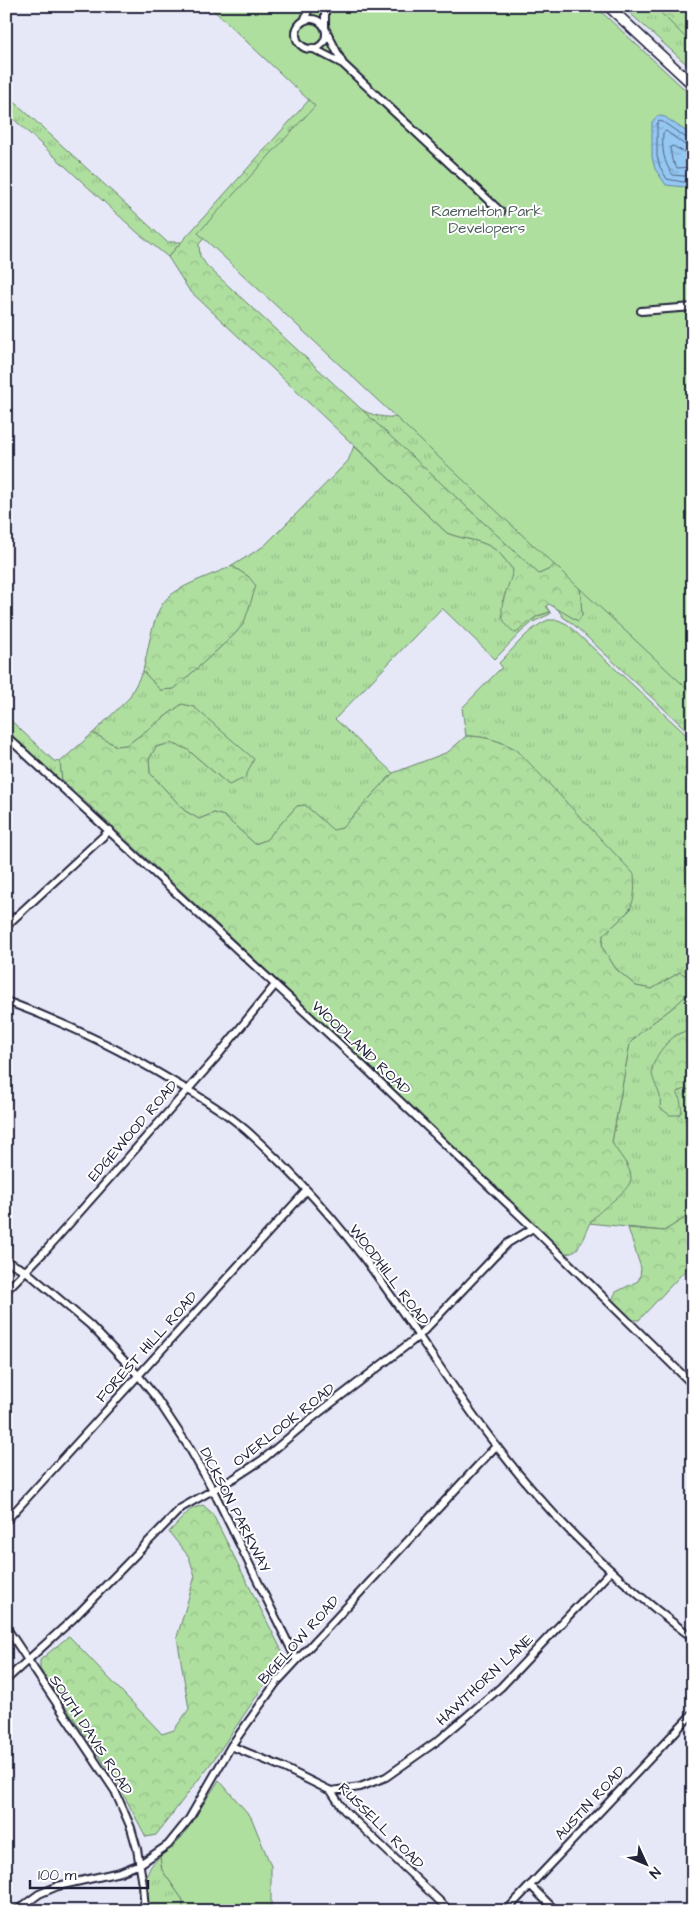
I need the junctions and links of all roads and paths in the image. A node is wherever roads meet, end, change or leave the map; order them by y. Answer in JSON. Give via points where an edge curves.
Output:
{"nodes":[{"id":1,"x":310,"y":6,"type":"edge"},
{"id":2,"x":325,"y":6,"type":"edge"},
{"id":3,"x":608,"y":6,"type":"edge"},
{"id":4,"x":304,"y":21,"type":"junction"},
{"id":5,"x":325,"y":28,"type":"junction"},
{"id":6,"x":312,"y":48,"type":"junction"},
{"id":7,"x":342,"y":64,"type":"junction"},
{"id":8,"x":693,"y":85,"type":"edge"},
{"id":9,"x":501,"y":212,"type":"dead end"},
{"id":10,"x":693,"y":307,"type":"edge"},
{"id":11,"x":641,"y":311,"type":"dead end"},
{"id":12,"x":6,"y":736,"type":"edge"},
{"id":13,"x":110,"y":830,"type":"junction"},
{"id":14,"x":6,"y":926,"type":"edge"},
{"id":15,"x":275,"y":984,"type":"junction"},
{"id":16,"x":6,"y":1001,"type":"edge"},
{"id":17,"x":187,"y":1089,"type":"junction"},
{"id":18,"x":306,"y":1191,"type":"junction"},
{"id":19,"x":532,"y":1228,"type":"junction"},
{"id":20,"x":6,"y":1261,"type":"edge"},
{"id":21,"x":26,"y":1271,"type":"junction"},
{"id":22,"x":6,"y":1291,"type":"edge"},
{"id":23,"x":419,"y":1336,"type":"junction"},
{"id":24,"x":138,"y":1375,"type":"junction"},
{"id":25,"x":693,"y":1385,"type":"edge"},
{"id":26,"x":496,"y":1446,"type":"junction"},
{"id":27,"x":214,"y":1490,"type":"junction"},
{"id":28,"x":6,"y":1521,"type":"edge"},
{"id":29,"x":612,"y":1571,"type":"junction"},
{"id":30,"x":6,"y":1627,"type":"edge"},
{"id":31,"x":693,"y":1638,"type":"edge"},
{"id":32,"x":296,"y":1659,"type":"junction"},
{"id":33,"x":28,"y":1660,"type":"junction"},
{"id":34,"x":6,"y":1680,"type":"edge"},
{"id":35,"x":693,"y":1713,"type":"edge"},
{"id":36,"x":232,"y":1746,"type":"junction"},
{"id":37,"x":331,"y":1791,"type":"junction"},
{"id":38,"x":140,"y":1864,"type":"junction"},
{"id":39,"x":530,"y":1885,"type":"junction"},
{"id":40,"x":16,"y":1911,"type":"edge"},
{"id":41,"x":145,"y":1911,"type":"edge"},
{"id":42,"x":450,"y":1911,"type":"edge"},
{"id":43,"x":506,"y":1911,"type":"edge"},
{"id":44,"x":556,"y":1911,"type":"edge"}],
"edges":[{"from":1,"to":4,"type":"street"},
{"from":2,"to":5,"type":"street"},
{"from":3,"to":8,"type":"main road"},
{"from":4,"to":5,"type":"street","via":[[314,19]]},
{"from":4,"to":6,"type":"street","via":[[298,26],[297,38],[301,44]]},
{"from":5,"to":6,"type":"street","via":[[324,42]]},
{"from":5,"to":7,"type":"street"},
{"from":6,"to":7,"type":"street"},
{"from":7,"to":9,"type":"street"},
{"from":10,"to":11,"type":"street"},
{"from":12,"to":13,"type":"street","name":"WOODLAND ROAD"},
{"from":13,"to":14,"type":"street"},
{"from":13,"to":15,"type":"street","name":"WOODLAND ROAD"},
{"from":15,"to":17,"type":"street","name":"EDGEWOOD ROAD"},
{"from":15,"to":19,"type":"street","name":"WOODLAND ROAD"},
{"from":16,"to":17,"type":"street","name":"WOODHILL ROAD","via":[[107,1044]]},
{"from":17,"to":18,"type":"street","name":"WOODHILL ROAD","via":[[246,1130]]},
{"from":17,"to":21,"type":"street","name":"EDGEWOOD ROAD"},
{"from":18,"to":23,"type":"street","name":"WOODHILL ROAD","via":[[356,1248]]},
{"from":18,"to":24,"type":"street","name":"FOREST HILL ROAD"},
{"from":19,"to":23,"type":"street","name":"OVERLOOK ROAD","via":[[508,1243]]},
{"from":19,"to":25,"type":"street","name":"WOODLAND ROAD"},
{"from":20,"to":21,"type":"street","name":"DICKSON PARKWAY"},
{"from":21,"to":22,"type":"street","name":"EDGEWOOD ROAD"},
{"from":21,"to":24,"type":"street","name":"DICKSON PARKWAY","via":[[90,1325]]},
{"from":23,"to":26,"type":"street","name":"WOODHILL ROAD"},
{"from":23,"to":27,"type":"street","name":"OVERLOOK ROAD","via":[[262,1460]]},
{"from":24,"to":27,"type":"street","name":"DICKSON PARKWAY","via":[[186,1442]]},
{"from":24,"to":28,"type":"street","name":"FOREST HILL ROAD"},
{"from":26,"to":29,"type":"street","name":"WOODHILL ROAD","via":[[558,1517]]},
{"from":26,"to":32,"type":"street","name":"BIGELOW ROAD"},
{"from":27,"to":32,"type":"street","name":"DICKSON PARKWAY"},
{"from":27,"to":33,"type":"street","name":"OVERLOOK ROAD","via":[[181,1508],[84,1609]]},
{"from":29,"to":31,"type":"street","name":"WOODHILL ROAD"},
{"from":29,"to":37,"type":"street","name":"HAWTHORN LANE","via":[[501,1687],[440,1739],[386,1777],[360,1787]]},
{"from":30,"to":33,"type":"street","name":"SOUTH DAVIS ROAD"},
{"from":32,"to":36,"type":"street","name":"BIGELOW ROAD","via":[[261,1702]]},
{"from":33,"to":34,"type":"street","name":"OVERLOOK ROAD"},
{"from":33,"to":38,"type":"street","name":"SOUTH DAVIS ROAD","via":[[115,1792],[131,1828]]},
{"from":35,"to":39,"type":"street","name":"AUSTIN ROAD"},
{"from":36,"to":37,"type":"street","name":"RUSSELL ROAD"},
{"from":36,"to":38,"type":"street","name":"BIGELOW ROAD","via":[[178,1834],[161,1851]]},
{"from":37,"to":42,"type":"street","name":"RUSSELL ROAD","via":[[344,1810]]},
{"from":38,"to":40,"type":"street","name":"BIGELOW ROAD","via":[[58,1886]]},
{"from":38,"to":41,"type":"street","name":"SOUTH DAVIS ROAD"},
{"from":39,"to":43,"type":"street","name":"AUSTIN ROAD"},
{"from":39,"to":44,"type":"street"}]}
